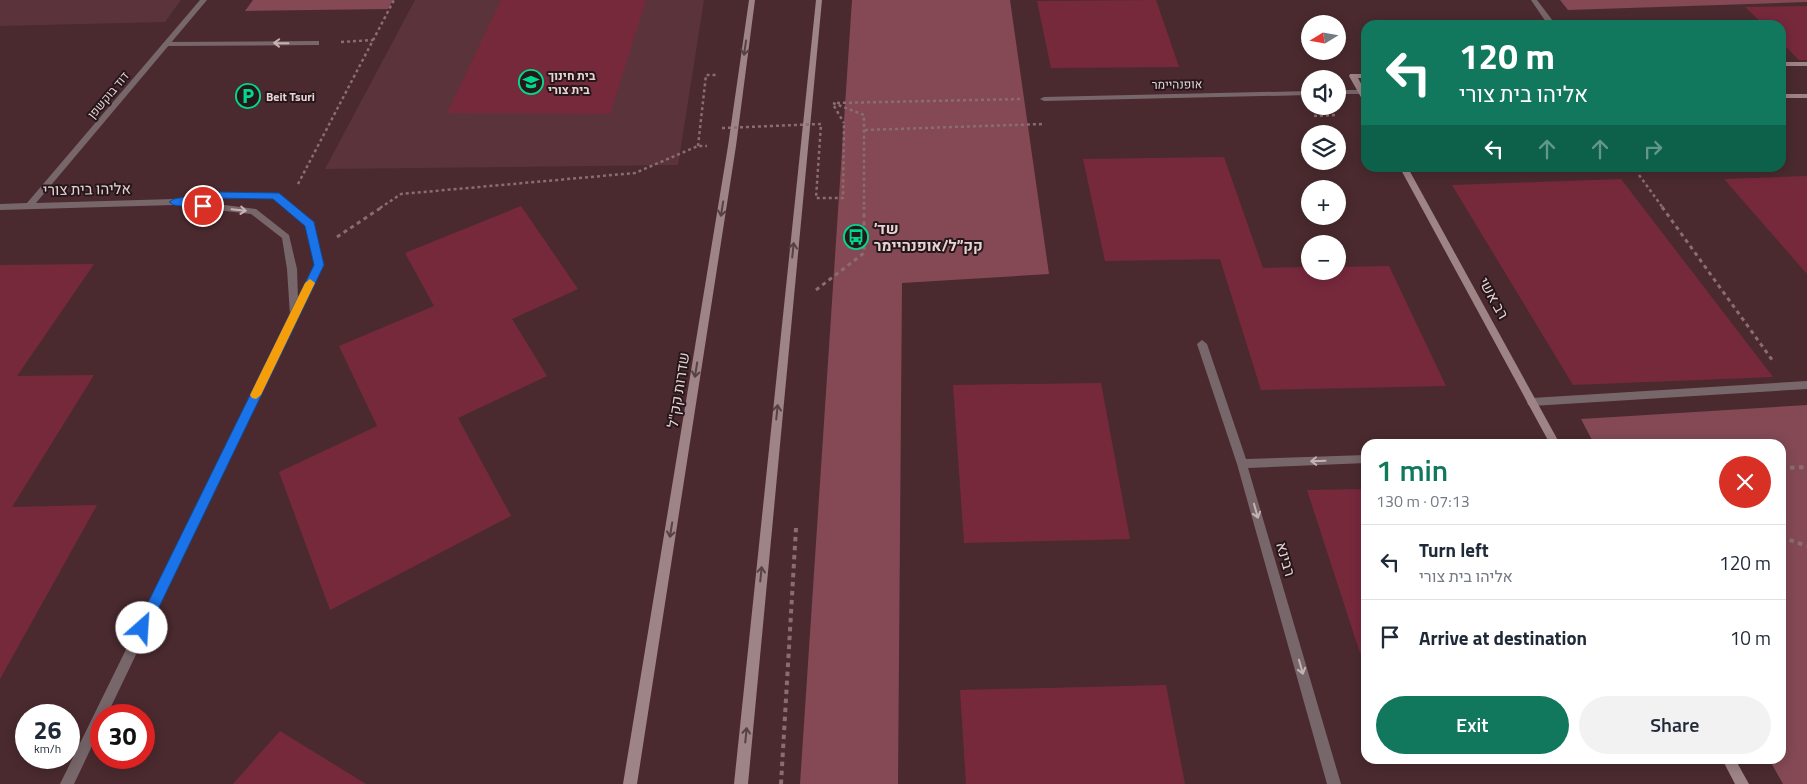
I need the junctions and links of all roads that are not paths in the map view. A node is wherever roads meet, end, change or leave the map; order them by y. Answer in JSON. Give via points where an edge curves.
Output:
{"nodes":[{"id":1,"x":204,"y":0,"type":"edge"},
{"id":2,"x":752,"y":0,"type":"edge"},
{"id":3,"x":819,"y":0,"type":"edge"},
{"id":4,"x":1534,"y":0,"type":"edge"},
{"id":5,"x":1548,"y":20,"type":"edge"},
{"id":6,"x":316,"y":43,"type":"road end"},
{"id":7,"x":166,"y":44,"type":"junction"},
{"id":8,"x":1786,"y":64,"type":"edge"},
{"id":9,"x":1807,"y":64,"type":"edge"},
{"id":10,"x":1361,"y":76,"type":"edge"},
{"id":11,"x":1361,"y":90,"type":"edge"},
{"id":12,"x":1346,"y":92,"type":"edge"},
{"id":13,"x":1361,"y":92,"type":"edge"},
{"id":14,"x":1301,"y":93,"type":"edge"},
{"id":15,"x":1786,"y":96,"type":"edge"},
{"id":16,"x":1807,"y":96,"type":"edge"},
{"id":17,"x":1044,"y":99,"type":"road end"},
{"id":18,"x":1406,"y":172,"type":"edge"},
{"id":19,"x":174,"y":202,"type":"junction"},
{"id":20,"x":30,"y":205,"type":"junction"},
{"id":21,"x":0,"y":207,"type":"edge"},
{"id":22,"x":294,"y":316,"type":"junction"},
{"id":23,"x":1202,"y":344,"type":"dead end"},
{"id":24,"x":1807,"y":385,"type":"edge"},
{"id":25,"x":1532,"y":402,"type":"junction"},
{"id":26,"x":1552,"y":439,"type":"edge"},
{"id":27,"x":1361,"y":459,"type":"edge"},
{"id":28,"x":1242,"y":464,"type":"junction"},
{"id":29,"x":1731,"y":764,"type":"edge"},
{"id":30,"x":67,"y":784,"type":"edge"},
{"id":31,"x":630,"y":784,"type":"edge"},
{"id":32,"x":741,"y":784,"type":"edge"},
{"id":33,"x":1334,"y":784,"type":"edge"},
{"id":34,"x":1742,"y":784,"type":"edge"}],
"edges":[{"from":1,"to":7,"type":"street","name":"דוד בוקשפן"},
{"from":2,"to":31,"type":"main road","name":"שדרות קק\"ל","one_way":true,"via":[[732,146]]},
{"from":32,"to":3,"type":"main road","one_way":true},
{"from":4,"to":5,"type":"street"},
{"from":6,"to":7,"type":"street","one_way":true},
{"from":7,"to":20,"type":"street","name":"דוד בוקשפן"},
{"from":8,"to":9,"type":"main road"},
{"from":10,"to":11,"type":"main road","via":[[1353,76]]},
{"from":12,"to":13,"type":"street"},
{"from":14,"to":17,"type":"street","name":"אופנהיימר"},
{"from":15,"to":16,"type":"main road"},
{"from":18,"to":25,"type":"main road","name":"רב אשי"},
{"from":19,"to":20,"type":"street","name":"אליהו בית צורי"},
{"from":19,"to":22,"type":"street","name":"אליהו בית צורי","one_way":true,"via":[[253,211],[286,237],[292,269]]},
{"from":19,"to":22,"type":"street","name":"אליהו בית צורי","via":[[214,195],[276,196],[310,225],[319,265]]},
{"from":20,"to":21,"type":"street","name":"אליהו בית צורי"},
{"from":22,"to":30,"type":"street","name":"אליהו בית צורי"},
{"from":23,"to":28,"type":"street","name":"רבינא"},
{"from":24,"to":25,"type":"street"},
{"from":25,"to":26,"type":"main road","name":"רב אשי"},
{"from":27,"to":28,"type":"street","one_way":true},
{"from":28,"to":33,"type":"street","name":"רבינא","one_way":true},
{"from":29,"to":34,"type":"main road"}]}
